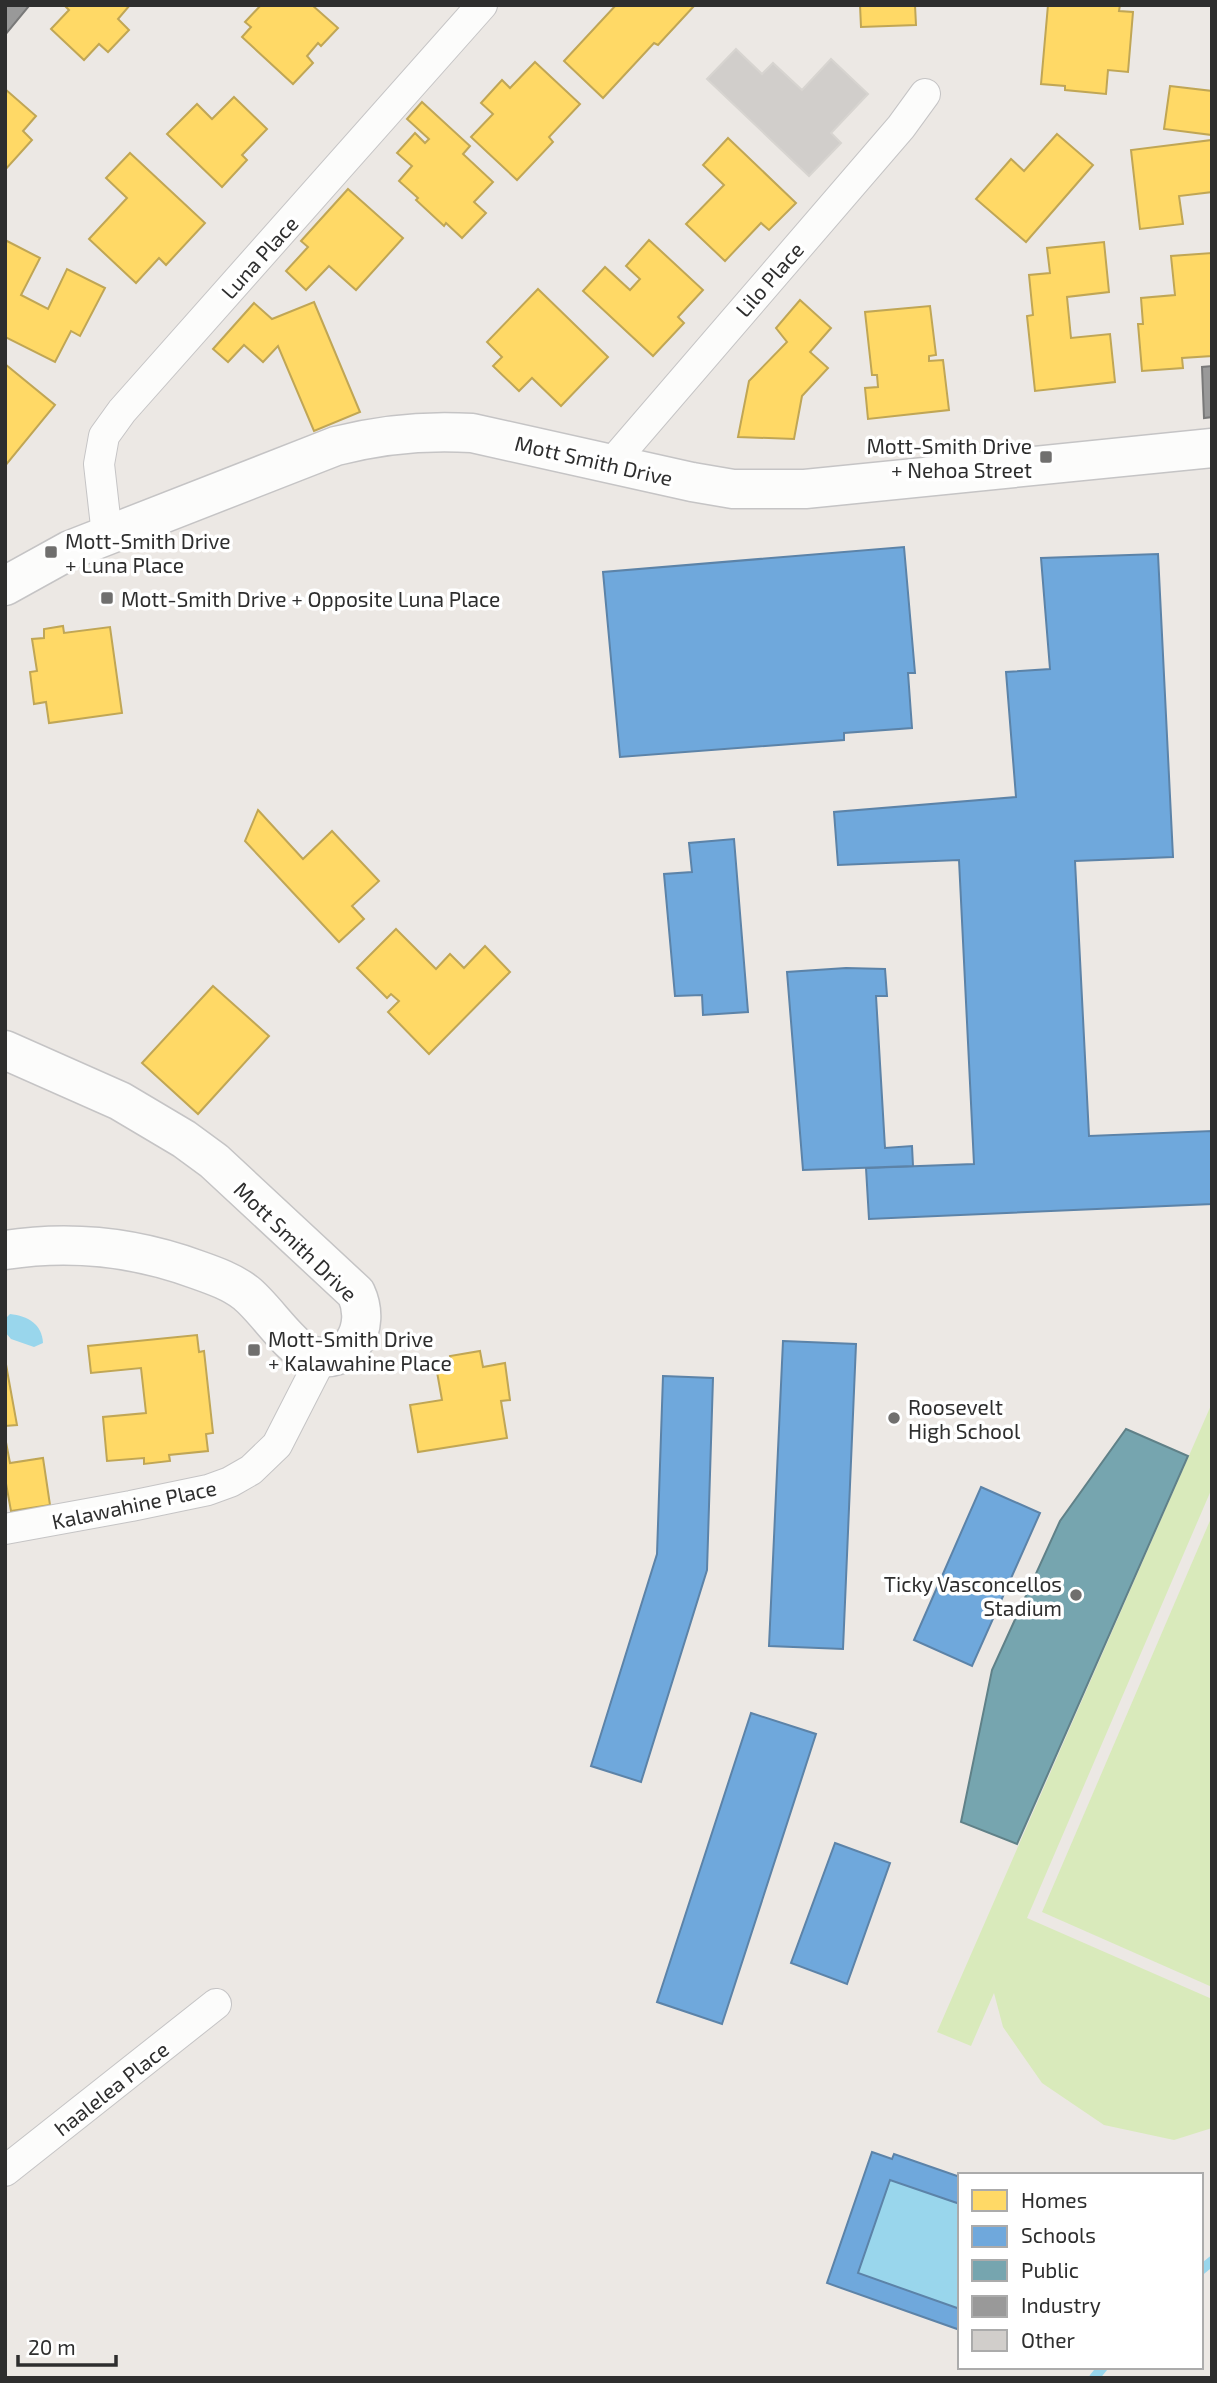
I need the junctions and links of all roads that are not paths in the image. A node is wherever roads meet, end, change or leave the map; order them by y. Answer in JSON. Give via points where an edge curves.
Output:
{"nodes":[{"id":1,"x":482,"y":5,"type":"edge"},
{"id":2,"x":925,"y":94,"type":"dead end"},
{"id":3,"x":1212,"y":448,"type":"edge"},
{"id":4,"x":611,"y":464,"type":"junction"},
{"id":5,"x":107,"y":535,"type":"junction"},
{"id":6,"x":5,"y":586,"type":"edge"},
{"id":7,"x":5,"y":1049,"type":"edge"},
{"id":8,"x":5,"y":1250,"type":"edge"},
{"id":9,"x":322,"y":1357,"type":"junction"},
{"id":10,"x":5,"y":1529,"type":"edge"},
{"id":11,"x":216,"y":2004,"type":"dead end"},
{"id":12,"x":5,"y":2171,"type":"edge"}],
"edges":[{"from":1,"to":5,"type":"street","name":"Luna Place","via":[[104,436],[99,464]]},
{"from":2,"to":4,"type":"street","name":"Lilo Place"},
{"from":3,"to":4,"type":"street","name":"Mott Smith Drive","via":[[769,491],[692,482]]},
{"from":4,"to":5,"type":"street","name":"Mott Smith Drive","via":[[472,433],[404,432],[336,446]]},
{"from":5,"to":6,"type":"street","name":"Mott Smith Drive"},
{"from":7,"to":9,"type":"street","name":"Mott Smith Drive","via":[[120,1101],[184,1139],[214,1161],[347,1284],[361,1304],[361,1330],[345,1351]]},
{"from":8,"to":9,"type":"street","via":[[101,1246],[175,1261],[241,1289],[299,1349]]},
{"from":9,"to":10,"type":"street","name":"Kalawahine Place","via":[[276,1445],[251,1471],[208,1490]]},
{"from":11,"to":12,"type":"street","name":"haalelea Place"}]}
